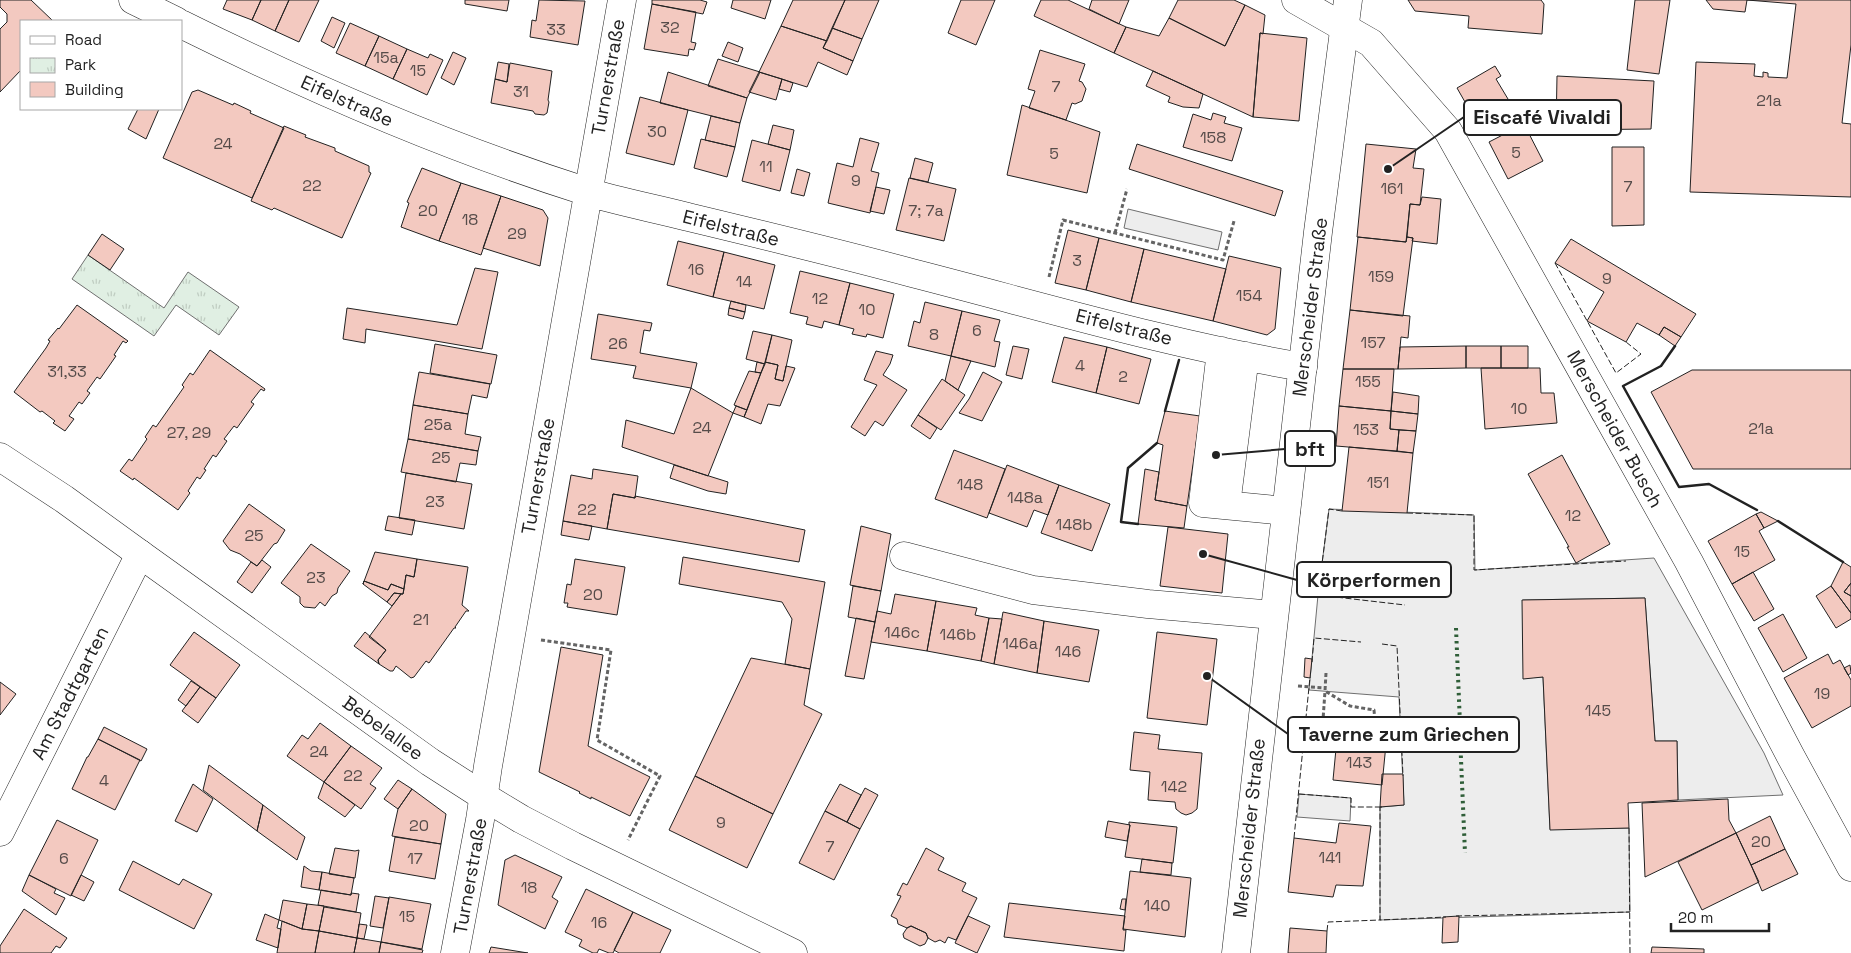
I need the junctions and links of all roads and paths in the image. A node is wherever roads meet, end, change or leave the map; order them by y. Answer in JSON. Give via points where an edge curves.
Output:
{"nodes":[{"id":1,"x":133,"y":0,"type":"edge"},
{"id":2,"x":622,"y":0,"type":"edge"},
{"id":3,"x":1296,"y":0,"type":"edge"},
{"id":4,"x":1348,"y":0,"type":"edge"},
{"id":5,"x":174,"y":20,"type":"edge"},
{"id":6,"x":182,"y":24,"type":"edge"},
{"id":7,"x":1344,"y":28,"type":"junction"},
{"id":8,"x":1127,"y":189,"type":"dead end"},
{"id":9,"x":587,"y":192,"type":"junction"},
{"id":10,"x":1234,"y":221,"type":"dead end"},
{"id":11,"x":1115,"y":233,"type":"junction"},
{"id":12,"x":1042,"y":307,"type":"junction"},
{"id":13,"x":1233,"y":354,"type":"junction"},
{"id":14,"x":1303,"y":367,"type":"junction"},
{"id":15,"x":0,"y":457,"type":"edge"},
{"id":16,"x":1286,"y":511,"type":"junction"},
{"id":17,"x":140,"y":554,"type":"junction"},
{"id":18,"x":904,"y":556,"type":"dead end"},
{"id":19,"x":1273,"y":615,"type":"junction"},
{"id":20,"x":511,"y":636,"type":"junction"},
{"id":21,"x":1326,"y":673,"type":"dead end"},
{"id":22,"x":1298,"y":686,"type":"dead end"},
{"id":23,"x":1325,"y":690,"type":"junction"},
{"id":24,"x":1375,"y":722,"type":"dead end"},
{"id":25,"x":1499,"y":728,"type":"dead end"},
{"id":26,"x":1420,"y":734,"type":"dead end"},
{"id":27,"x":1293,"y":747,"type":"dead end"},
{"id":28,"x":1321,"y":749,"type":"junction"},
{"id":29,"x":1336,"y":750,"type":"dead end"},
{"id":30,"x":483,"y":796,"type":"junction"},
{"id":31,"x":0,"y":832,"type":"edge"},
{"id":32,"x":628,"y":841,"type":"dead end"},
{"id":33,"x":1850,"y":861,"type":"edge"},
{"id":34,"x":456,"y":953,"type":"edge"},
{"id":35,"x":793,"y":953,"type":"edge"},
{"id":36,"x":1236,"y":953,"type":"edge"}],
"edges":[{"from":1,"to":5,"type":"street"},
{"from":2,"to":9,"type":"street","name":"Turnerstraße"},
{"from":3,"to":7,"type":"street","name":"Merscheider Busch"},
{"from":4,"to":7,"type":"street","name":"Merscheider Straße"},
{"from":6,"to":9,"type":"street","name":"Eifelstraße","via":[[378,116]]},
{"from":7,"to":14,"type":"street","name":"Merscheider Straße"},
{"from":7,"to":33,"type":"street","name":"Merscheider Busch","via":[[1371,43],[1448,131]]},
{"from":8,"to":11,"type":"path"},
{"from":9,"to":12,"type":"street","name":"Eifelstraße"},
{"from":9,"to":20,"type":"street","name":"Turnerstraße"},
{"from":10,"to":11,"type":"path","via":[[1223,260]]},
{"from":11,"to":12,"type":"path","via":[[1063,220]]},
{"from":12,"to":13,"type":"street","name":"Eifelstraße"},
{"from":13,"to":14,"type":"street","name":"Eifelstraße"},
{"from":13,"to":16,"type":"street","via":[[1226,505]]},
{"from":14,"to":16,"type":"street","name":"Merscheider Straße"},
{"from":15,"to":17,"type":"street","name":"Bebelallee"},
{"from":16,"to":19,"type":"street","name":"Merscheider Straße"},
{"from":17,"to":30,"type":"street","name":"Bebelallee","via":[[430,762]]},
{"from":17,"to":31,"type":"street","name":"Am Stadtgarten"},
{"from":18,"to":19,"type":"street","via":[[1033,590]]},
{"from":19,"to":36,"type":"street","name":"Merscheider Straße"},
{"from":20,"to":30,"type":"street","name":"Turnerstraße"},
{"from":20,"to":32,"type":"path","via":[[611,650],[598,740],[660,776]]},
{"from":21,"to":23,"type":"path"},
{"from":22,"to":23,"type":"path"},
{"from":23,"to":24,"type":"path","via":[[1350,706],[1374,710]]},
{"from":23,"to":28,"type":"path"},
{"from":25,"to":26,"type":"path"},
{"from":27,"to":28,"type":"path"},
{"from":28,"to":29,"type":"path"},
{"from":30,"to":34,"type":"street","name":"Turnerstraße"},
{"from":30,"to":35,"type":"street","name":"Bebelallee","via":[[573,846]]}]}
